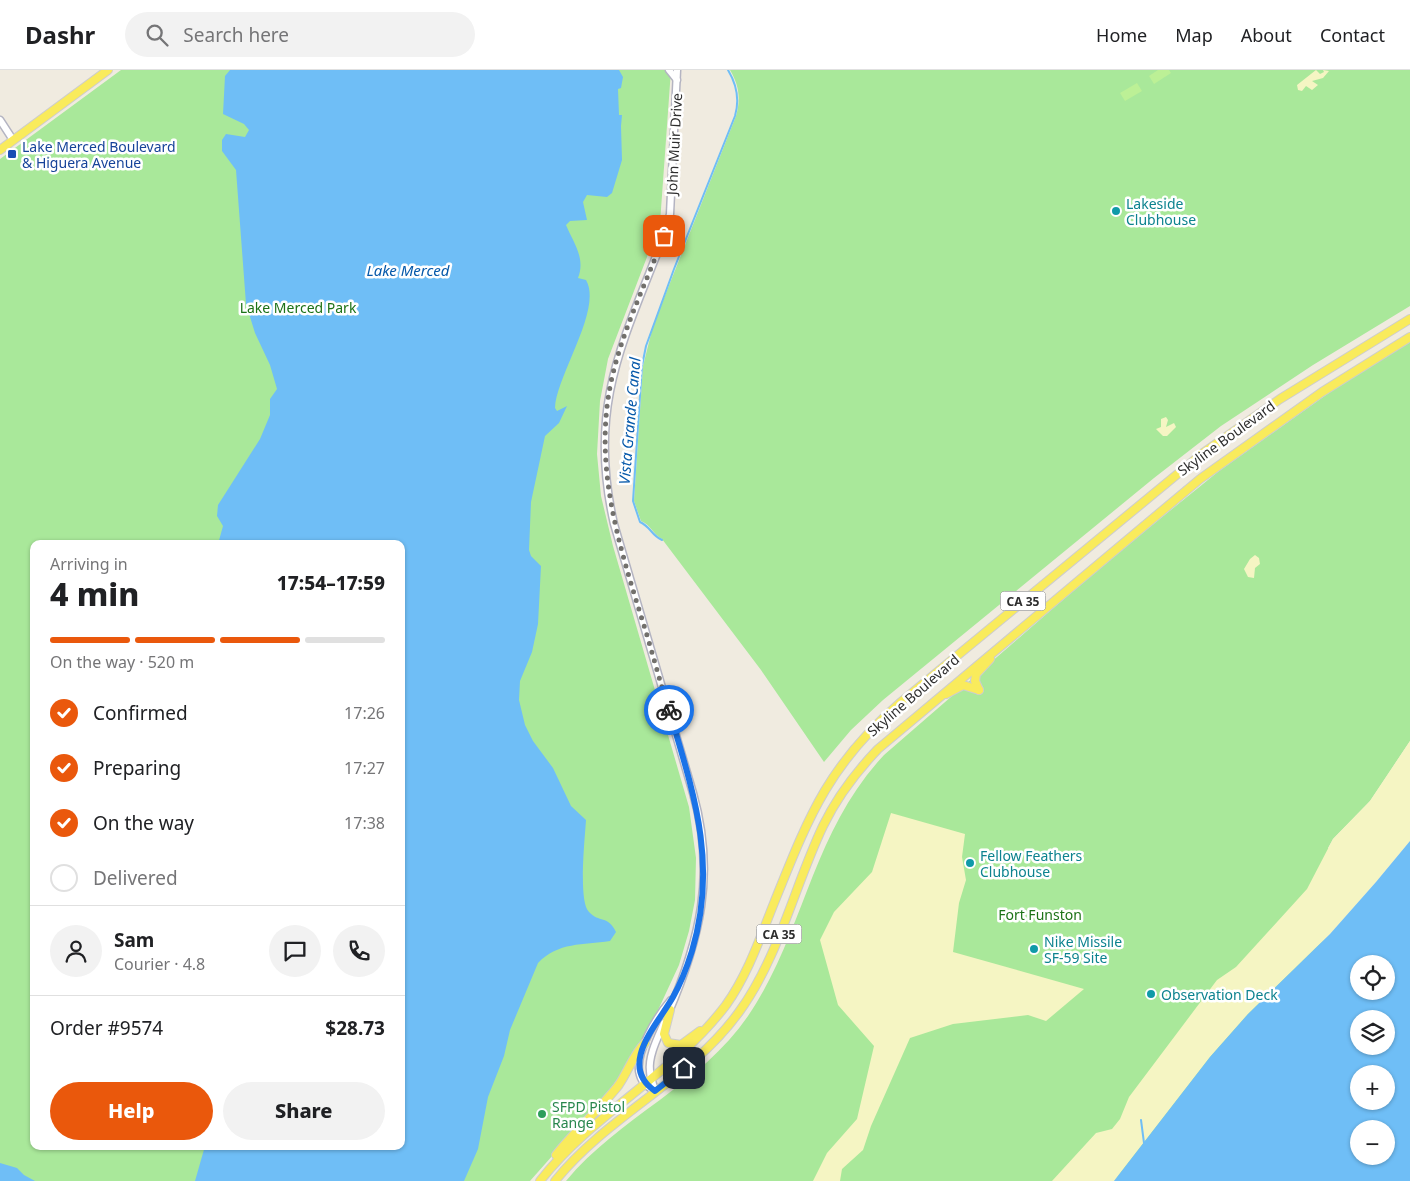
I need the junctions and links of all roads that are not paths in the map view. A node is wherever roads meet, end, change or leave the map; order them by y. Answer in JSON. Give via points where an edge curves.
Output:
{"nodes":[{"id":1,"x":108,"y":70,"type":"edge"},
{"id":2,"x":670,"y":70,"type":"edge"},
{"id":3,"x":677,"y":70,"type":"edge"},
{"id":4,"x":677,"y":80,"type":"junction"},
{"id":5,"x":0,"y":122,"type":"edge"},
{"id":6,"x":13,"y":140,"type":"junction"},
{"id":7,"x":0,"y":150,"type":"edge"},
{"id":8,"x":1410,"y":319,"type":"edge"},
{"id":9,"x":1410,"y":337,"type":"edge"},
{"id":10,"x":1014,"y":633,"type":"junction"},
{"id":11,"x":934,"y":699,"type":"junction"},
{"id":12,"x":672,"y":999,"type":"junction"},
{"id":13,"x":670,"y":1010,"type":"junction"},
{"id":14,"x":712,"y":1022,"type":"junction"},
{"id":15,"x":645,"y":1043,"type":"junction"},
{"id":16,"x":653,"y":1078,"type":"junction"},
{"id":17,"x":645,"y":1084,"type":"junction"},
{"id":18,"x":655,"y":1091,"type":"junction"},
{"id":19,"x":541,"y":1181,"type":"edge"},
{"id":20,"x":555,"y":1181,"type":"edge"}],
"edges":[{"from":1,"to":6,"type":"main road"},
{"from":2,"to":4,"type":"street"},
{"from":3,"to":4,"type":"street","name":"John Muir Drive"},
{"from":4,"to":12,"type":"street","name":"John Muir Drive","via":[[670,214],[616,361],[607,402],[604,444],[614,524],[693,793],[702,836],[704,869],[700,917],[688,962]]},
{"from":5,"to":6,"type":"street"},
{"from":6,"to":7,"type":"main road"},
{"from":8,"to":14,"type":"main road","name":"Skyline Boulevard","number":"CA 35","via":[[1288,393],[1203,454],[865,736],[836,770],[814,808],[752,959],[736,989]]},
{"from":9,"to":10,"type":"main road","name":"Skyline Boulevard","number":"CA 35","via":[[1230,456]]},
{"from":10,"to":11,"type":"main road","name":"Skyline Boulevard","number":"CA 35"},
{"from":10,"to":11,"type":"main road","via":[[976,674],[979,690],[963,685]]},
{"from":11,"to":18,"type":"main road","name":"Skyline Boulevard","number":"CA 35","via":[[878,749],[854,776],[835,805],[818,837],[767,966],[740,1012],[714,1041]]},
{"from":12,"to":13,"type":"street","name":"John Muir Drive"},
{"from":12,"to":15,"type":"street","name":"John Muir Drive"},
{"from":13,"to":14,"type":"main road","via":[[664,1037],[672,1046],[684,1043]]},
{"from":13,"to":16,"type":"street","name":"John Muir Drive","via":[[653,1051],[650,1072]]},
{"from":14,"to":16,"type":"main road","name":"Skyline Boulevard","number":"CA 35"},
{"from":15,"to":17,"type":"street","name":"John Muir Drive","via":[[639,1065],[639,1074]]},
{"from":15,"to":19,"type":"main road","via":[[618,1086],[556,1154]]},
{"from":16,"to":17,"type":"main road","name":"Skyline Boulevard","number":"CA 35"},
{"from":16,"to":18,"type":"street","name":"John Muir Drive"},
{"from":17,"to":18,"type":"street"},
{"from":17,"to":19,"type":"main road","name":"Skyline Boulevard","number":"CA 35","via":[[574,1143]]},
{"from":18,"to":20,"type":"main road","name":"Skyline Boulevard","number":"CA 35","via":[[582,1152]]}]}
